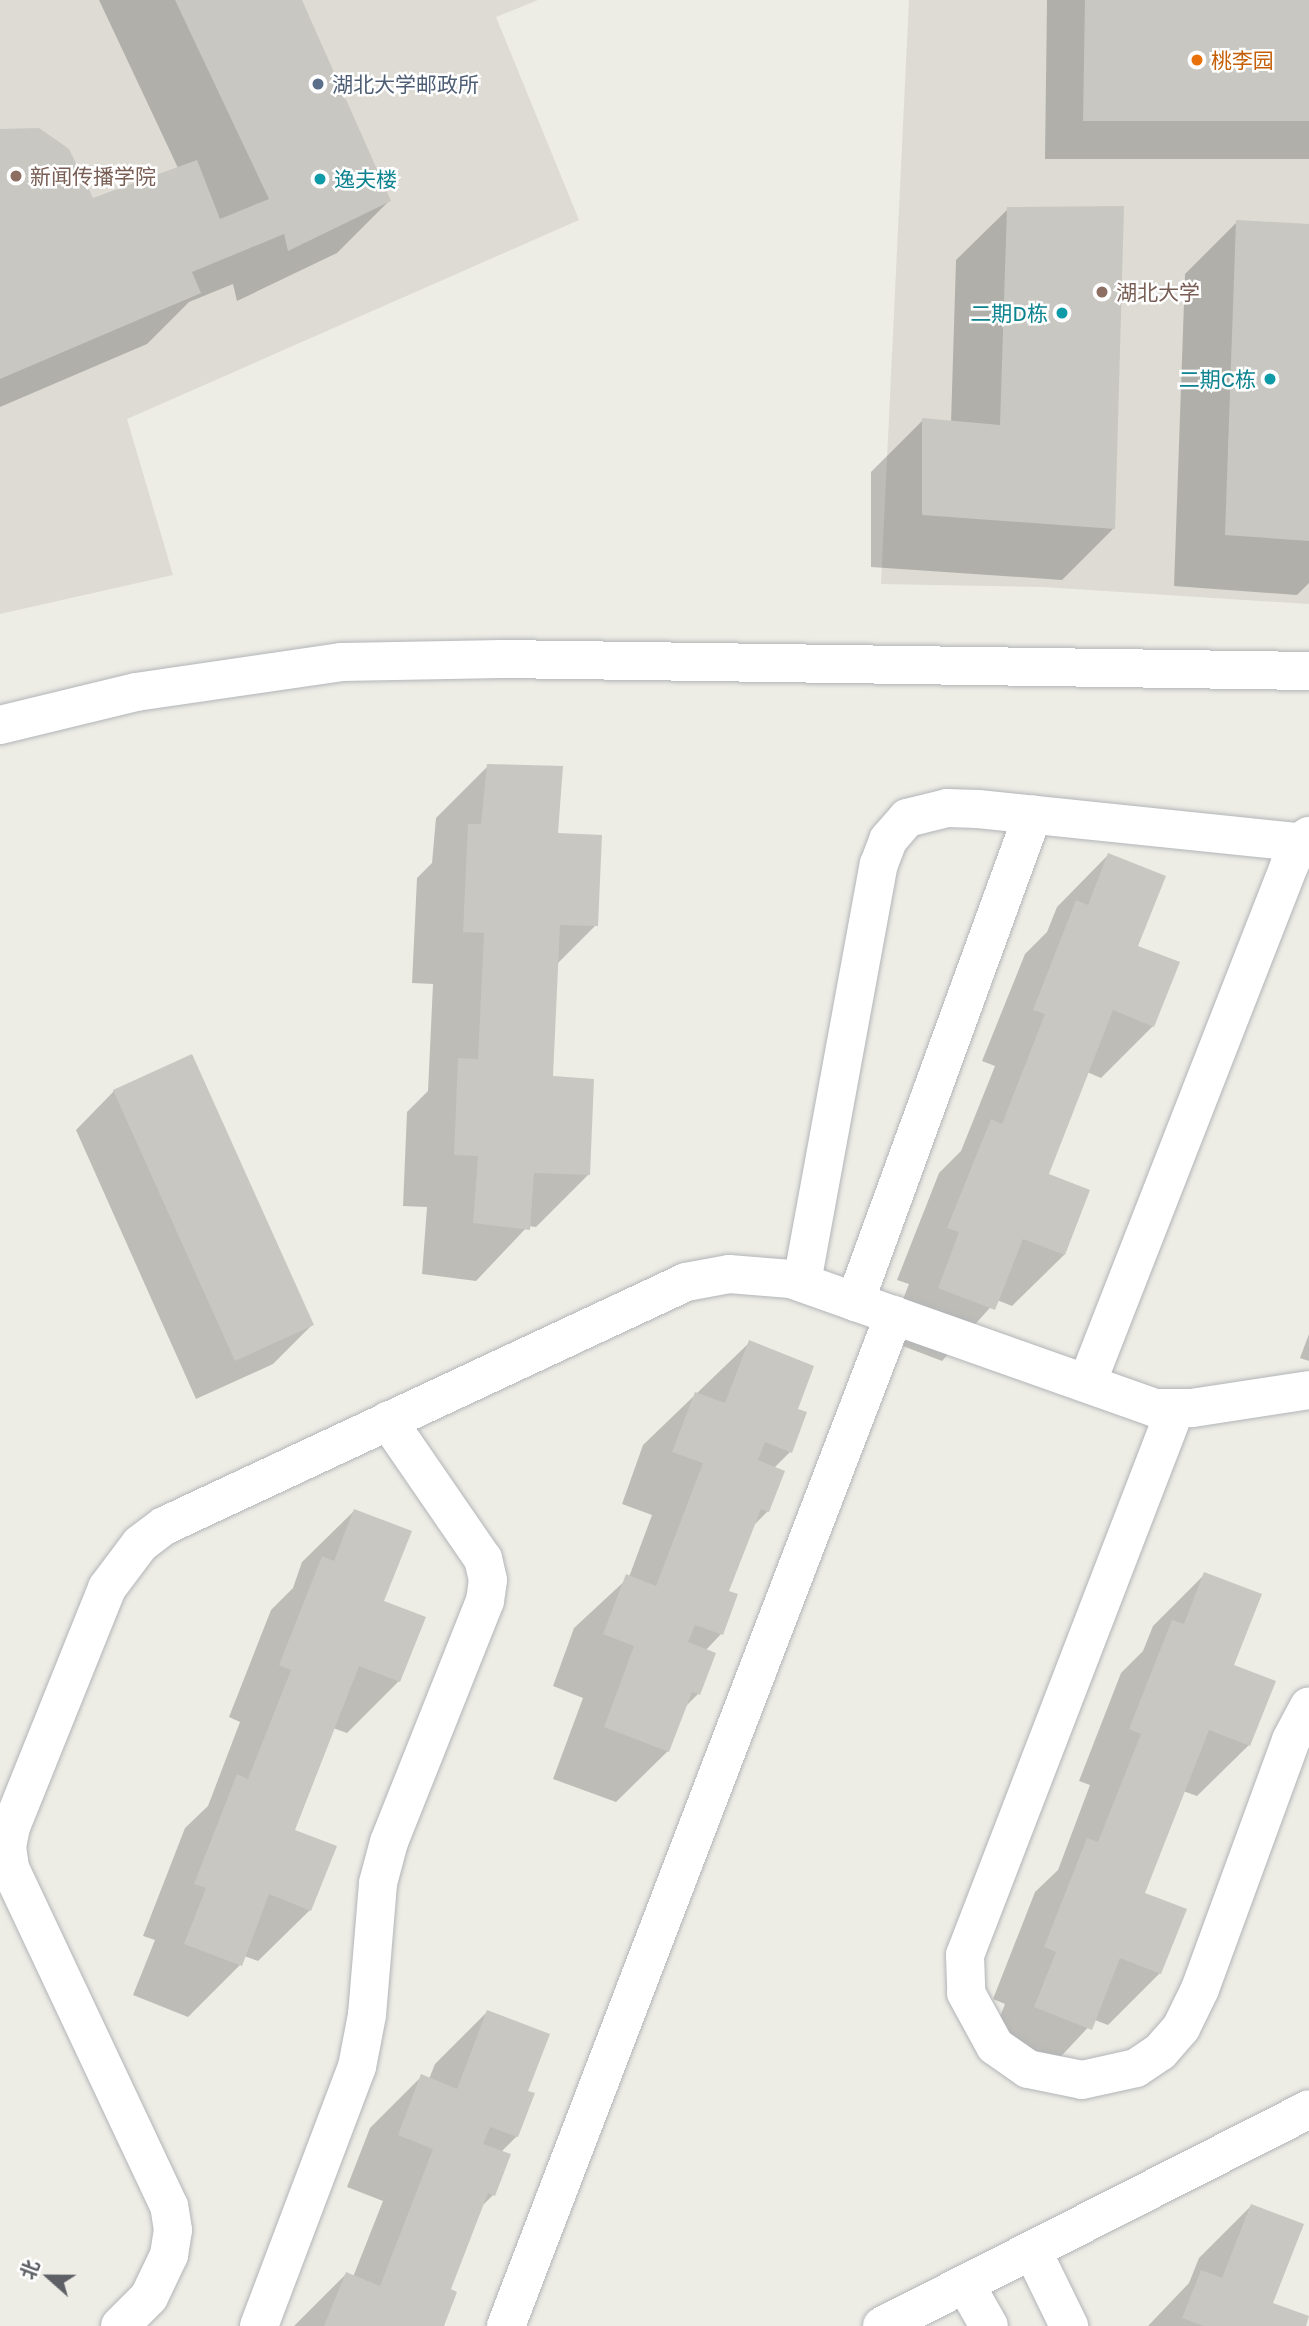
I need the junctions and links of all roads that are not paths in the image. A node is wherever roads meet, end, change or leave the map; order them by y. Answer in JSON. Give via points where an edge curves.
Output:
{"nodes":[{"id":1,"x":1309,"y":671,"type":"edge"},
{"id":2,"x":0,"y":724,"type":"edge"},
{"id":3,"x":1033,"y":814,"type":"junction"},
{"id":4,"x":1305,"y":839,"type":"edge"},
{"id":5,"x":802,"y":1282,"type":"junction"},
{"id":6,"x":855,"y":1301,"type":"junction"},
{"id":7,"x":894,"y":1315,"type":"junction"},
{"id":8,"x":1087,"y":1383,"type":"junction"},
{"id":9,"x":1309,"y":1390,"type":"edge"},
{"id":10,"x":1174,"y":1410,"type":"junction"},
{"id":11,"x":388,"y":1421,"type":"junction"},
{"id":12,"x":1309,"y":1706,"type":"edge"},
{"id":13,"x":1309,"y":2109,"type":"edge"},
{"id":14,"x":1032,"y":2250,"type":"junction"},
{"id":15,"x":965,"y":2284,"type":"junction"},
{"id":16,"x":120,"y":2326,"type":"edge"},
{"id":17,"x":259,"y":2326,"type":"edge"},
{"id":18,"x":506,"y":2326,"type":"edge"},
{"id":19,"x":882,"y":2326,"type":"edge"},
{"id":20,"x":989,"y":2326,"type":"edge"},
{"id":21,"x":1069,"y":2326,"type":"edge"}],
"edges":[{"from":1,"to":2,"type":"street","via":[[502,659],[354,662],[136,692]]},
{"from":3,"to":4,"type":"street"},
{"from":3,"to":5,"type":"street","via":[[947,808],[927,811],[907,818],[888,840],[875,884]]},
{"from":3,"to":6,"type":"street"},
{"from":4,"to":8,"type":"street"},
{"from":5,"to":6,"type":"street"},
{"from":5,"to":11,"type":"street","via":[[755,1274],[686,1282]]},
{"from":6,"to":7,"type":"street"},
{"from":7,"to":8,"type":"street"},
{"from":7,"to":18,"type":"street"},
{"from":8,"to":10,"type":"street"},
{"from":9,"to":10,"type":"street"},
{"from":10,"to":12,"type":"street","via":[[965,1955],[966,1993],[995,2046],[1028,2069],[1082,2080],[1136,2068],[1160,2052],[1181,2028],[1200,1989],[1291,1740]]},
{"from":11,"to":16,"type":"street","via":[[164,1526],[140,1544],[107,1588],[11,1827],[10,1868],[169,2206],[173,2230],[169,2255],[149,2297]]},
{"from":11,"to":17,"type":"street","via":[[483,1559],[488,1580],[485,1601],[389,1842],[378,1883],[367,2015],[357,2067],[274,2298]]},
{"from":13,"to":14,"type":"street"},
{"from":14,"to":15,"type":"street"},
{"from":14,"to":21,"type":"street"},
{"from":15,"to":19,"type":"street"},
{"from":15,"to":20,"type":"street"}]}
